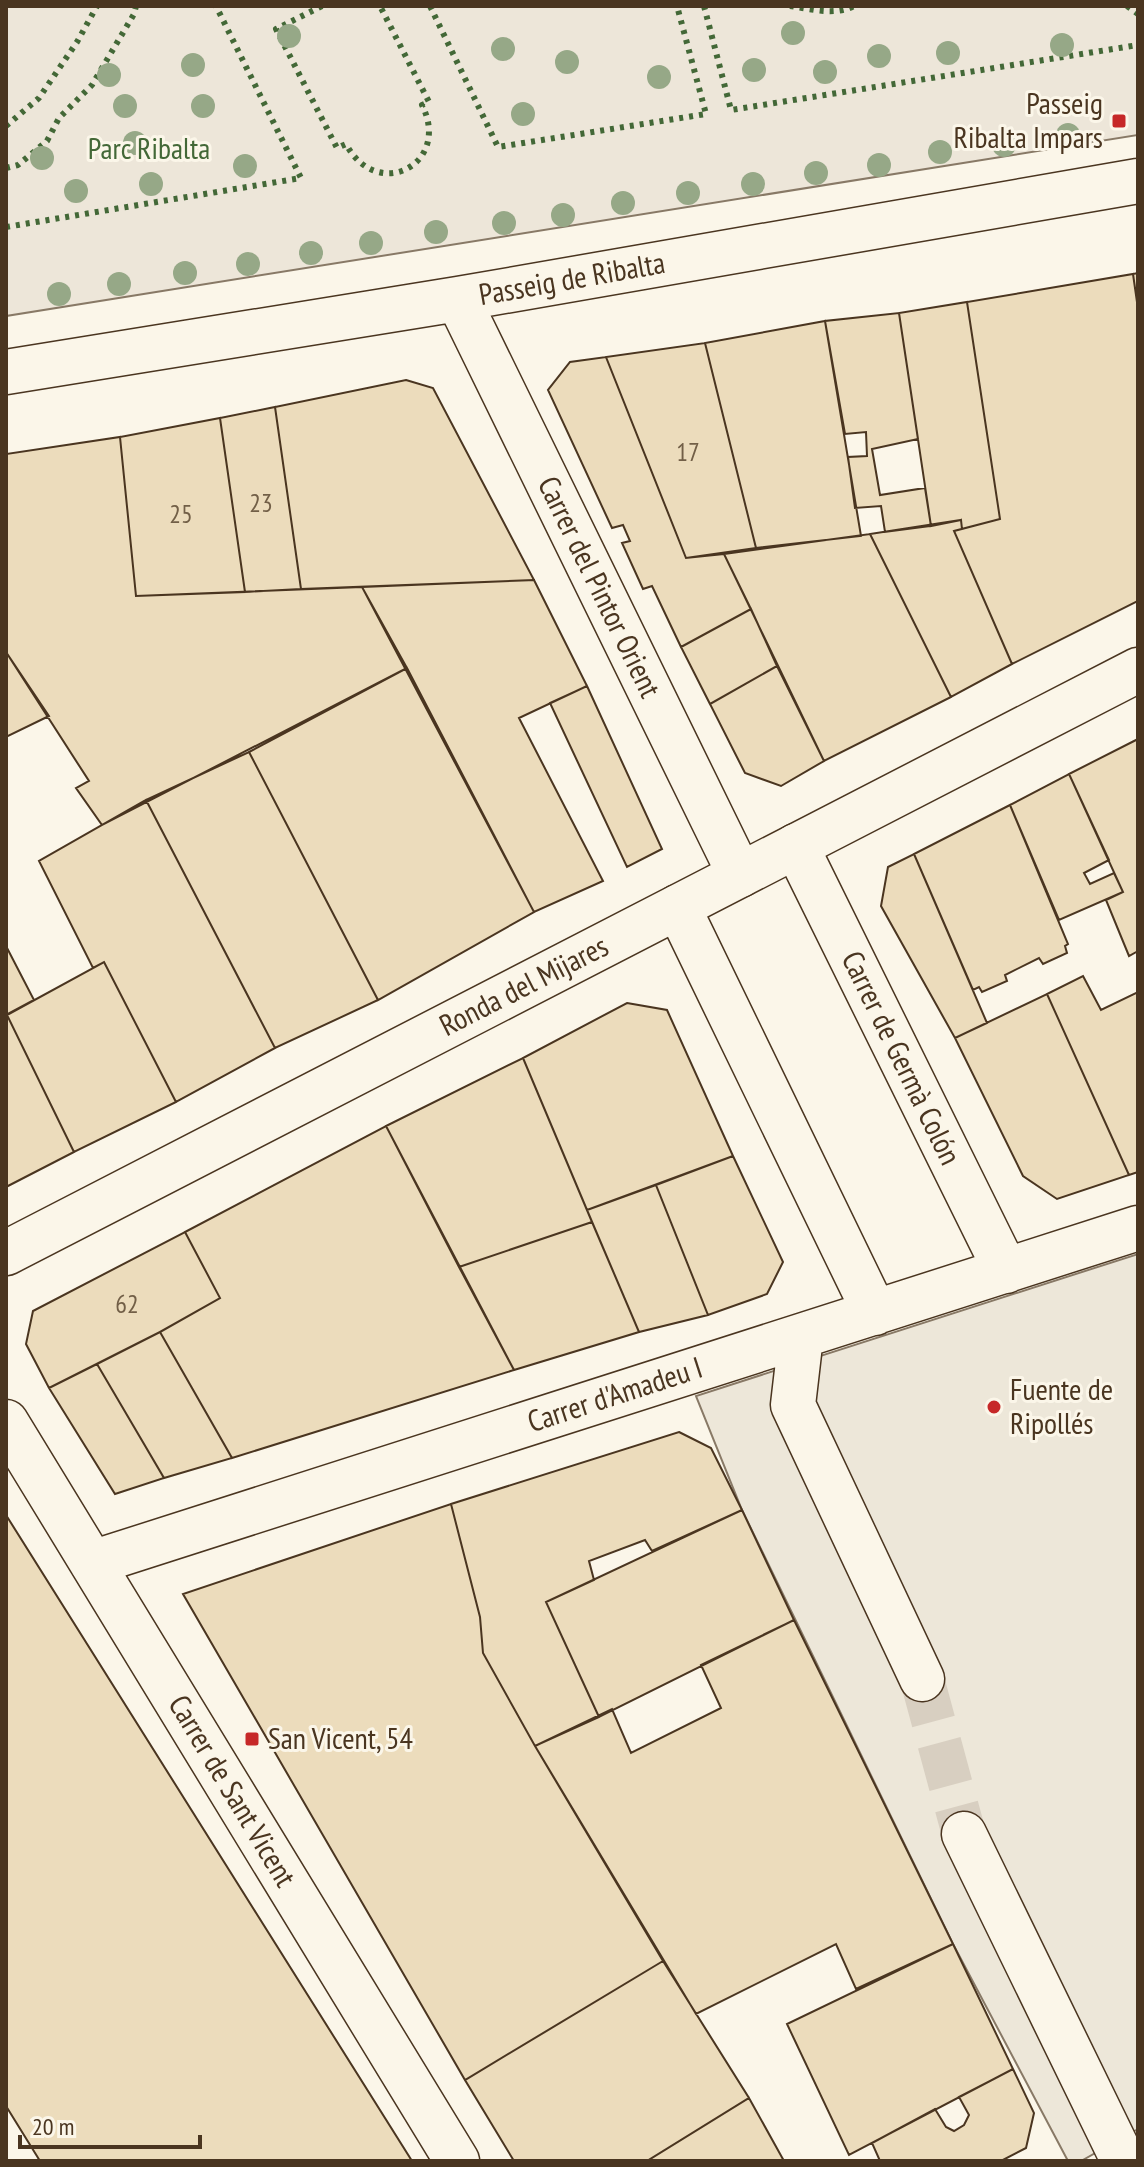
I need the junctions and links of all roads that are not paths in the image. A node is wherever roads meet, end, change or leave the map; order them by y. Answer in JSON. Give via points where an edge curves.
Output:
{"nodes":[{"id":1,"x":1138,"y":181,"type":"edge"},
{"id":2,"x":458,"y":299,"type":"junction"},
{"id":3,"x":6,"y":372,"type":"edge"},
{"id":4,"x":1138,"y":670,"type":"edge"},
{"id":5,"x":796,"y":846,"type":"junction"},
{"id":6,"x":740,"y":875,"type":"junction"},
{"id":7,"x":678,"y":907,"type":"junction"},
{"id":8,"x":1138,"y":1228,"type":"edge"},
{"id":9,"x":6,"y":1253,"type":"edge"},
{"id":10,"x":1006,"y":1271,"type":"junction"},
{"id":11,"x":875,"y":1313,"type":"junction"},
{"id":12,"x":801,"y":1336,"type":"junction"},
{"id":13,"x":6,"y":1422,"type":"edge"},
{"id":14,"x":92,"y":1563,"type":"junction"},
{"id":15,"x":922,"y":1679,"type":"tunnel mouth"},
{"id":16,"x":964,"y":1834,"type":"tunnel mouth"},
{"id":17,"x":1123,"y":2154,"type":"edge"},
{"id":18,"x":457,"y":2161,"type":"edge"}],
"edges":[{"from":1,"to":2,"type":"street","name":"Passeig de Ribalta"},
{"from":2,"to":3,"type":"street","name":"Passeig de Ribalta"},
{"from":2,"to":6,"type":"street","name":"Carrer del Pintor Orient"},
{"from":4,"to":5,"type":"street","name":"Ronda del Mijares"},
{"from":5,"to":6,"type":"street","name":"Ronda del Mijares"},
{"from":5,"to":10,"type":"street","name":"Carrer de Germà Colón"},
{"from":6,"to":7,"type":"street","name":"Ronda del Mijares"},
{"from":7,"to":9,"type":"street","name":"Ronda del Mijares"},
{"from":7,"to":11,"type":"street"},
{"from":8,"to":10,"type":"street","name":"Carrer d'Amadeu I"},
{"from":10,"to":11,"type":"street","name":"Carrer d'Amadeu I"},
{"from":11,"to":12,"type":"street","name":"Carrer d'Amadeu I"},
{"from":12,"to":14,"type":"street","name":"Carrer d'Amadeu I"},
{"from":12,"to":15,"type":"street","via":[[793,1405]]},
{"from":13,"to":14,"type":"street","name":"Carrer de Sant Vicent"},
{"from":14,"to":18,"type":"street","name":"Carrer de Sant Vicent"},
{"from":16,"to":17,"type":"street"}]}
